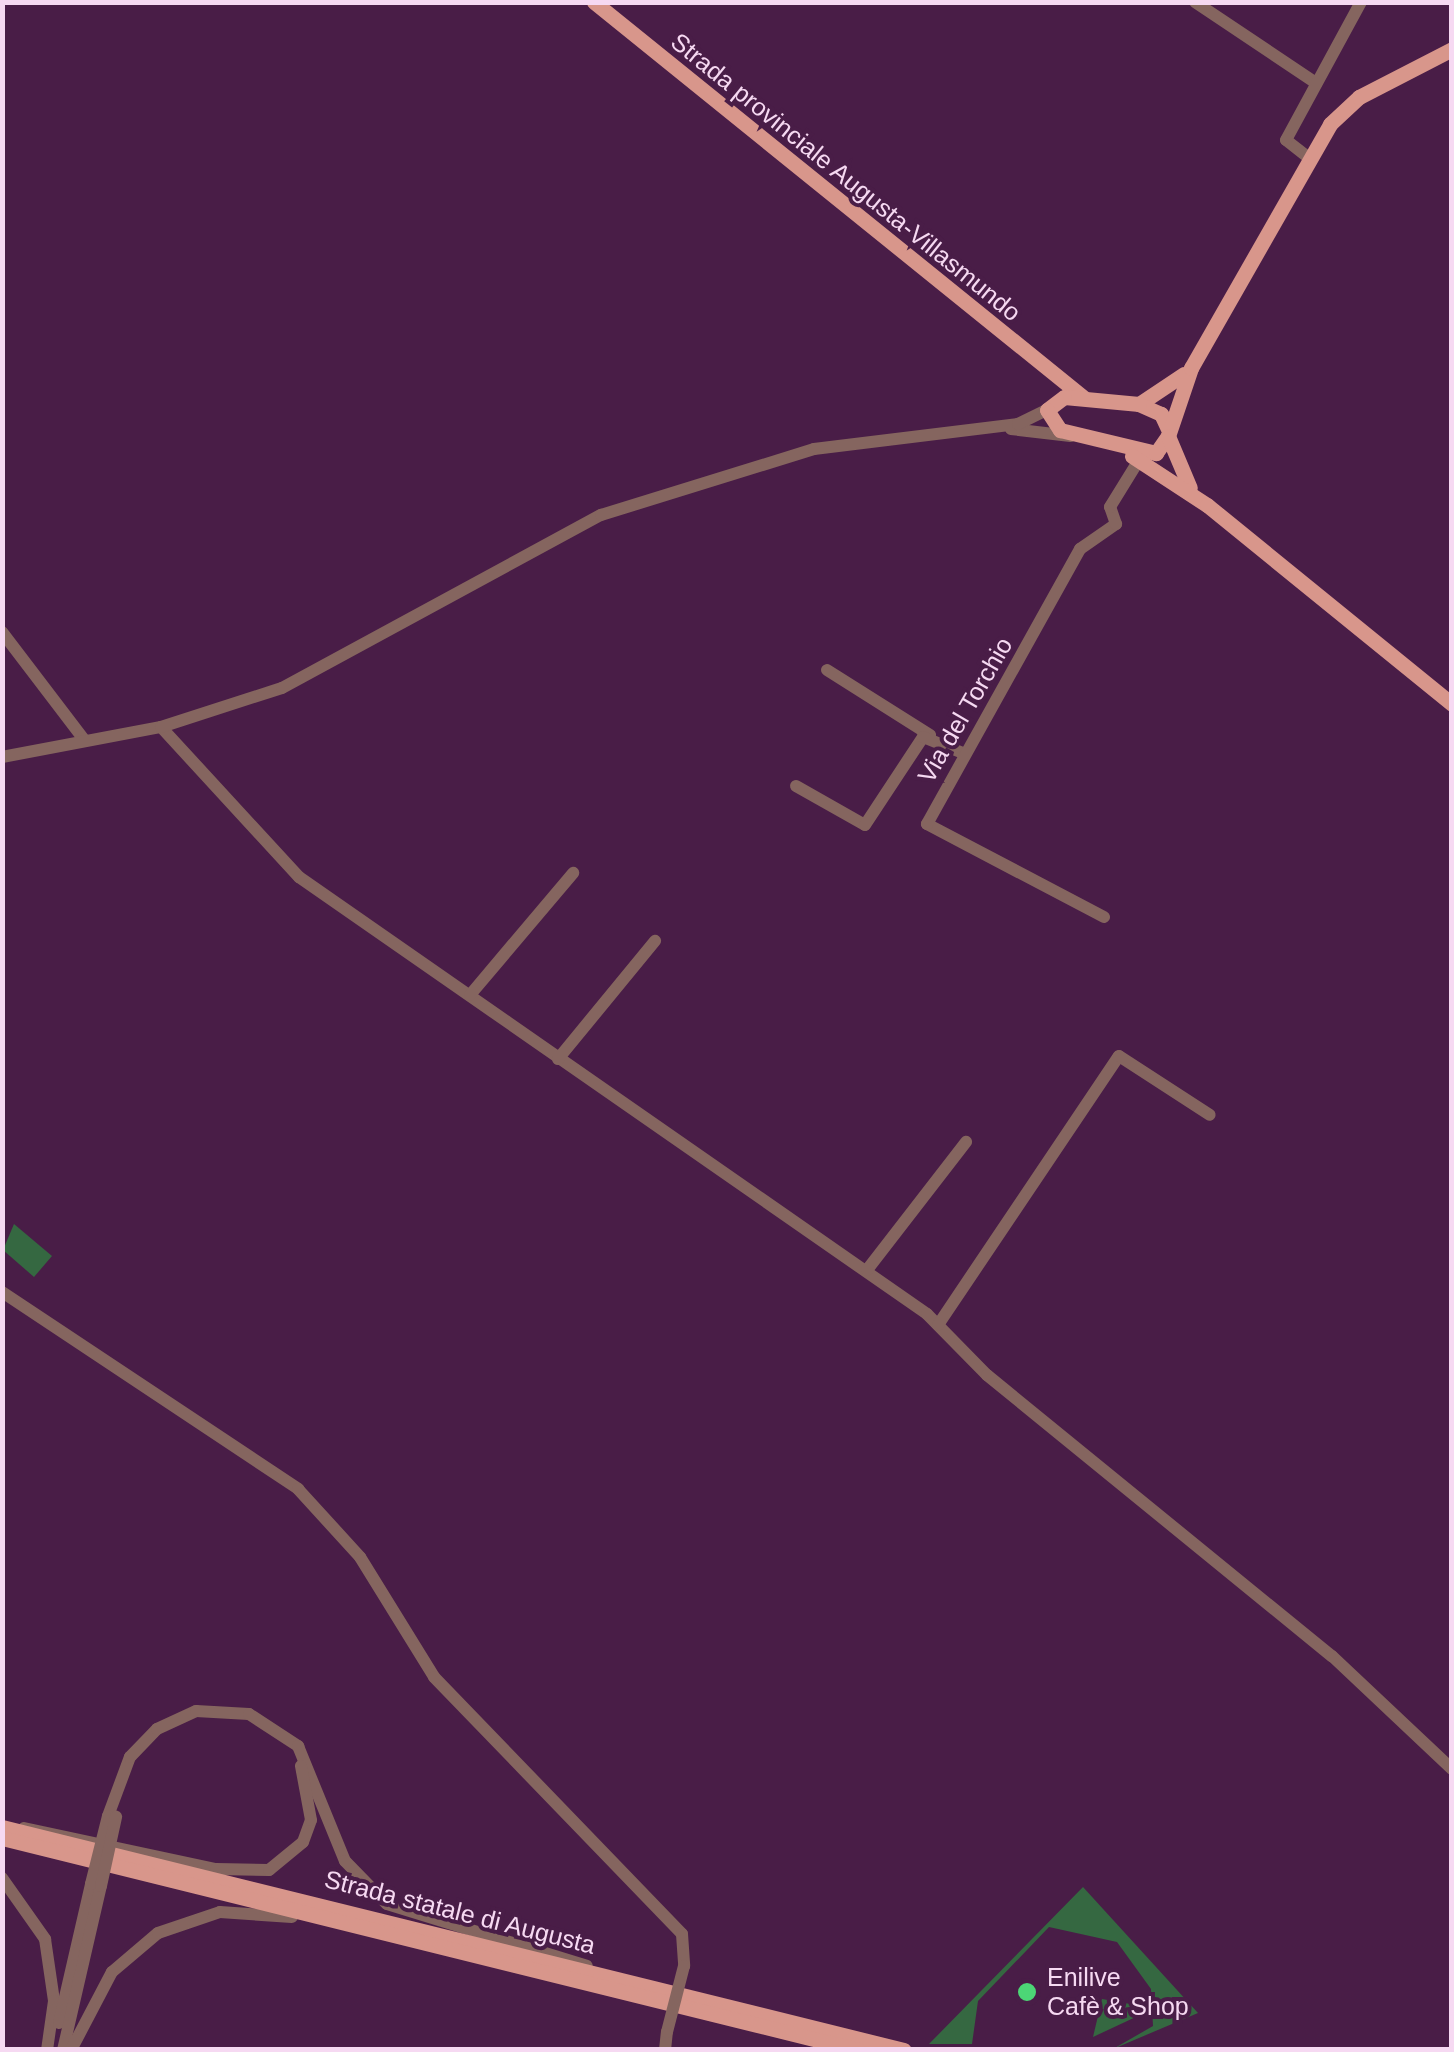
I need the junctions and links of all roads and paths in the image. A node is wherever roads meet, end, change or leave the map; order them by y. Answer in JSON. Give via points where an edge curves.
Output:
{"nodes":[{"id":1,"x":594,"y":2,"type":"edge"},
{"id":2,"x":1195,"y":2,"type":"edge"},
{"id":3,"x":1361,"y":2,"type":"edge"},
{"id":4,"x":1452,"y":49,"type":"edge"},
{"id":5,"x":1316,"y":83,"type":"junction"},
{"id":6,"x":1309,"y":158,"type":"junction"},
{"id":7,"x":1020,"y":351,"type":"junction"},
{"id":8,"x":1190,"y":368,"type":"junction"},
{"id":9,"x":1091,"y":402,"type":"junction"},
{"id":10,"x":1138,"y":404,"type":"junction"},
{"id":11,"x":1048,"y":408,"type":"junction"},
{"id":12,"x":994,"y":426,"type":"junction"},
{"id":13,"x":1168,"y":433,"type":"junction"},
{"id":14,"x":1076,"y":436,"type":"junction"},
{"id":15,"x":1132,"y":456,"type":"junction"},
{"id":16,"x":1207,"y":504,"type":"junction"},
{"id":17,"x":2,"y":632,"type":"edge"},
{"id":18,"x":827,"y":670,"type":"dead end"},
{"id":19,"x":1452,"y":704,"type":"edge"},
{"id":20,"x":161,"y":727,"type":"junction"},
{"id":21,"x":930,"y":735,"type":"junction"},
{"id":22,"x":85,"y":742,"type":"junction"},
{"id":23,"x":963,"y":753,"type":"junction"},
{"id":24,"x":2,"y":757,"type":"edge"},
{"id":25,"x":796,"y":786,"type":"dead end"},
{"id":26,"x":573,"y":873,"type":"dead end"},
{"id":27,"x":1104,"y":918,"type":"dead end"},
{"id":28,"x":656,"y":941,"type":"dead end"},
{"id":29,"x":470,"y":996,"type":"junction"},
{"id":30,"x":558,"y":1059,"type":"junction"},
{"id":31,"x":1210,"y":1115,"type":"dead end"},
{"id":32,"x":966,"y":1142,"type":"dead end"},
{"id":33,"x":867,"y":1270,"type":"junction"},
{"id":34,"x":2,"y":1292,"type":"edge"},
{"id":35,"x":938,"y":1325,"type":"junction"},
{"id":36,"x":1452,"y":1769,"type":"edge"},
{"id":37,"x":112,"y":1816,"type":"junction"},
{"id":38,"x":2,"y":1827,"type":"edge"},
{"id":39,"x":2,"y":1838,"type":"edge"},
{"id":40,"x":2,"y":1878,"type":"edge"},
{"id":41,"x":96,"y":1885,"type":"junction"},
{"id":42,"x":549,"y":1971,"type":"junction"},
{"id":43,"x":618,"y":1978,"type":"junction"},
{"id":44,"x":50,"y":2050,"type":"edge"},
{"id":45,"x":63,"y":2050,"type":"edge"},
{"id":46,"x":71,"y":2050,"type":"edge"},
{"id":47,"x":665,"y":2050,"type":"edge"},
{"id":48,"x":858,"y":2050,"type":"edge"},
{"id":49,"x":904,"y":2050,"type":"edge"}],
"edges":[{"from":1,"to":7,"type":"main road","name":"Strada provinciale Augusta-Villasmundo"},
{"from":2,"to":5,"type":"street"},
{"from":3,"to":5,"type":"street"},
{"from":4,"to":6,"type":"main road","via":[[1347,106]]},
{"from":5,"to":6,"type":"street","via":[[1286,140]]},
{"from":6,"to":8,"type":"main road"},
{"from":7,"to":9,"type":"main road"},
{"from":7,"to":11,"type":"main road","via":[[1043,379]]},
{"from":8,"to":10,"type":"main road"},
{"from":8,"to":13,"type":"main road"},
{"from":9,"to":10,"type":"main road"},
{"from":9,"to":11,"type":"main road","via":[[1064,397]]},
{"from":10,"to":13,"type":"main road","via":[[1161,414]]},
{"from":11,"to":12,"type":"street"},
{"from":11,"to":14,"type":"main road","via":[[1053,428]]},
{"from":12,"to":14,"type":"street"},
{"from":12,"to":20,"type":"street","via":[[814,449],[601,516],[282,688]]},
{"from":13,"to":15,"type":"main road","via":[[1151,456]]},
{"from":13,"to":16,"type":"main road","via":[[1179,474]]},
{"from":14,"to":15,"type":"main road"},
{"from":15,"to":16,"type":"main road"},
{"from":15,"to":23,"type":"street","name":"Via del Torchio","via":[[1110,508],[1116,524],[1080,550]]},
{"from":16,"to":19,"type":"main road"},
{"from":17,"to":22,"type":"street"},
{"from":18,"to":21,"type":"street"},
{"from":20,"to":22,"type":"street"},
{"from":20,"to":29,"type":"street","via":[[299,876]]},
{"from":21,"to":23,"type":"street"},
{"from":21,"to":25,"type":"street","via":[[865,825]]},
{"from":22,"to":24,"type":"street"},
{"from":23,"to":27,"type":"street","name":"Via del Torchio","via":[[927,824],[934,834]]},
{"from":26,"to":29,"type":"street"},
{"from":28,"to":30,"type":"street"},
{"from":29,"to":30,"type":"street"},
{"from":30,"to":33,"type":"street"},
{"from":31,"to":35,"type":"street","via":[[1119,1056]]},
{"from":32,"to":33,"type":"street"},
{"from":33,"to":35,"type":"street"},
{"from":34,"to":47,"type":"street","bridge":true,"via":[[298,1488],[360,1557],[434,1677],[682,1934],[684,1966]]},
{"from":35,"to":36,"type":"street","via":[[986,1375],[1332,1656]]},
{"from":37,"to":38,"type":"street","via":[[149,1744],[200,1718],[270,1732],[299,1763],[312,1796],[296,1850],[247,1874]]},
{"from":37,"to":41,"type":"street","bridge":true},
{"from":37,"to":43,"type":"street","via":[[130,1757],[157,1728],[196,1710],[249,1714],[298,1746],[344,1861],[387,1904]]},
{"from":38,"to":43,"type":"main road","name":"Strada statale di Augusta"},
{"from":39,"to":42,"type":"main road","name":"Strada statale di Augusta"},
{"from":40,"to":44,"type":"street","via":[[45,1938],[54,2002]]},
{"from":41,"to":44,"type":"street"},
{"from":41,"to":45,"type":"street"},
{"from":42,"to":46,"type":"street","via":[[320,1921],[220,1912],[132,1952],[94,1998]]},
{"from":42,"to":48,"type":"main road","name":"Strada statale di Augusta"},
{"from":43,"to":49,"type":"main road","name":"Strada statale di Augusta"}]}
